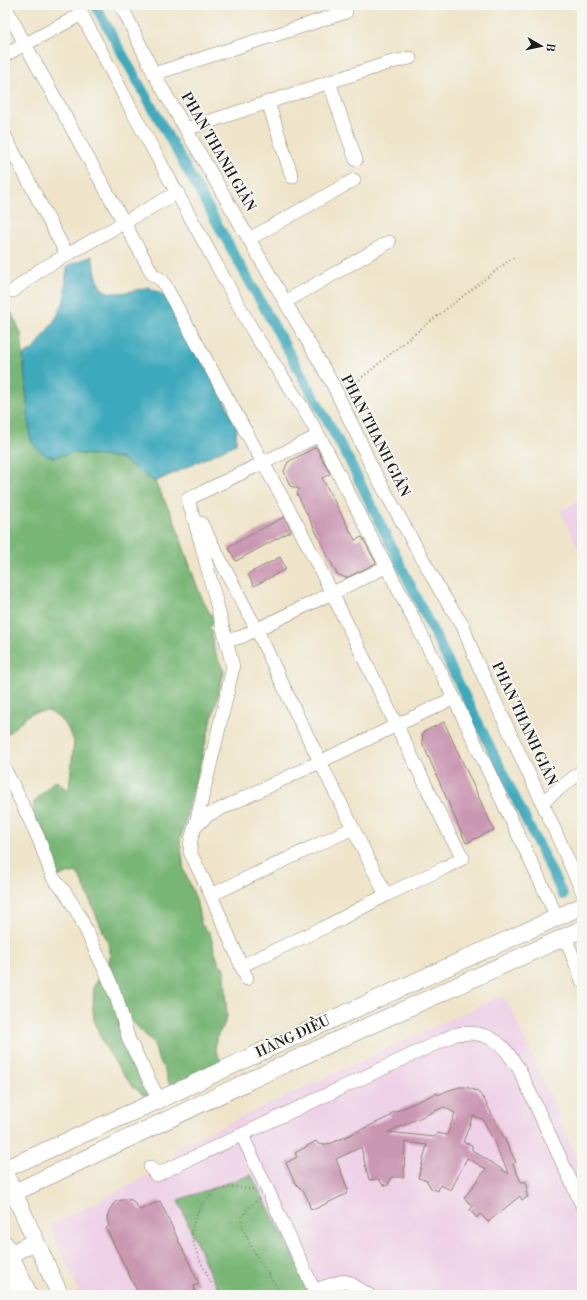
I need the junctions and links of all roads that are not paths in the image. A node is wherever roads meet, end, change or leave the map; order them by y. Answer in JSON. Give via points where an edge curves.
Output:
{"nodes":[{"id":1,"x":120,"y":5,"type":"edge"},
{"id":2,"x":5,"y":6,"type":"edge"},
{"id":3,"x":79,"y":10,"type":"edge"},
{"id":4,"x":346,"y":12,"type":"dead end"},
{"id":5,"x":25,"y":44,"type":"junction"},
{"id":6,"x":5,"y":55,"type":"edge"},
{"id":7,"x":410,"y":58,"type":"dead end"},
{"id":8,"x":154,"y":74,"type":"junction"},
{"id":9,"x":329,"y":82,"type":"junction"},
{"id":10,"x":268,"y":102,"type":"junction"},
{"id":11,"x":186,"y":130,"type":"junction"},
{"id":12,"x":5,"y":136,"type":"edge"},
{"id":13,"x":356,"y":160,"type":"dead end"},
{"id":14,"x":292,"y":177,"type":"dead end"},
{"id":15,"x":354,"y":180,"type":"dead end"},
{"id":16,"x":178,"y":192,"type":"junction"},
{"id":17,"x":124,"y":222,"type":"junction"},
{"id":18,"x":249,"y":239,"type":"junction"},
{"id":19,"x":388,"y":242,"type":"dead end"},
{"id":20,"x":67,"y":255,"type":"junction"},
{"id":21,"x":13,"y":291,"type":"dead end"},
{"id":22,"x":285,"y":302,"type":"junction"},
{"id":23,"x":318,"y":436,"type":"junction"},
{"id":24,"x":263,"y":463,"type":"junction"},
{"id":25,"x":188,"y":499,"type":"junction"},
{"id":26,"x":386,"y":567,"type":"junction"},
{"id":27,"x":332,"y":593,"type":"junction"},
{"id":28,"x":257,"y":630,"type":"junction"},
{"id":29,"x":226,"y":639,"type":"junction"},
{"id":30,"x":454,"y":698,"type":"junction"},
{"id":31,"x":397,"y":726,"type":"junction"},
{"id":32,"x":321,"y":762,"type":"junction"},
{"id":33,"x":5,"y":770,"type":"edge"},
{"id":34,"x":582,"y":771,"type":"edge"},
{"id":35,"x":542,"y":802,"type":"junction"},
{"id":36,"x":195,"y":827,"type":"junction"},
{"id":37,"x":352,"y":828,"type":"junction"},
{"id":38,"x":582,"y":891,"type":"edge"},
{"id":39,"x":211,"y":895,"type":"junction"},
{"id":40,"x":386,"y":895,"type":"junction"},
{"id":41,"x":582,"y":906,"type":"edge"},
{"id":42,"x":557,"y":917,"type":"junction"},
{"id":43,"x":582,"y":929,"type":"edge"},
{"id":44,"x":565,"y":936,"type":"junction"},
{"id":45,"x":241,"y":966,"type":"junction"},
{"id":46,"x":247,"y":979,"type":"dead end"},
{"id":47,"x":582,"y":981,"type":"edge"},
{"id":48,"x":265,"y":1050,"type":"junction"},
{"id":49,"x":274,"y":1069,"type":"junction"},
{"id":50,"x":159,"y":1100,"type":"junction"},
{"id":51,"x":242,"y":1135,"type":"junction"},
{"id":52,"x":150,"y":1167,"type":"dead end"},
{"id":53,"x":5,"y":1169,"type":"edge"},
{"id":54,"x":5,"y":1173,"type":"edge"},
{"id":55,"x":8,"y":1197,"type":"edge"},
{"id":56,"x":582,"y":1205,"type":"edge"},
{"id":57,"x":32,"y":1243,"type":"junction"},
{"id":58,"x":7,"y":1251,"type":"edge"},
{"id":59,"x":5,"y":1280,"type":"edge"},
{"id":60,"x":315,"y":1292,"type":"edge"},
{"id":61,"x":11,"y":1295,"type":"edge"},
{"id":62,"x":29,"y":1295,"type":"edge"},
{"id":63,"x":49,"y":1295,"type":"edge"},
{"id":64,"x":60,"y":1295,"type":"edge"},
{"id":65,"x":369,"y":1295,"type":"edge"}],
"edges":[{"from":1,"to":8,"type":"street","name":"PHAN THANH GIẢN"},
{"from":2,"to":5,"type":"street"},
{"from":3,"to":5,"type":"street"},
{"from":3,"to":16,"type":"street"},
{"from":4,"to":8,"type":"street"},
{"from":5,"to":6,"type":"street"},
{"from":5,"to":17,"type":"street"},
{"from":7,"to":9,"type":"street"},
{"from":8,"to":11,"type":"street","name":"PHAN THANH GIẢN"},
{"from":9,"to":10,"type":"street"},
{"from":9,"to":13,"type":"street"},
{"from":10,"to":11,"type":"street"},
{"from":10,"to":14,"type":"street"},
{"from":11,"to":18,"type":"street","name":"PHAN THANH GIẢN"},
{"from":12,"to":20,"type":"street"},
{"from":15,"to":18,"type":"street"},
{"from":16,"to":17,"type":"street"},
{"from":16,"to":23,"type":"street","via":[[254,333]]},
{"from":17,"to":20,"type":"street"},
{"from":17,"to":24,"type":"street","via":[[153,275],[162,280]]},
{"from":18,"to":22,"type":"street","name":"PHAN THANH GIẢN"},
{"from":19,"to":22,"type":"street"},
{"from":20,"to":21,"type":"street","via":[[40,270]]},
{"from":22,"to":35,"type":"street","name":"PHAN THANH GIẢN","via":[[338,397],[371,466],[441,592],[463,626]]},
{"from":23,"to":24,"type":"street"},
{"from":23,"to":26,"type":"street"},
{"from":24,"to":25,"type":"street"},
{"from":24,"to":27,"type":"street"},
{"from":25,"to":28,"type":"street"},
{"from":25,"to":29,"type":"street"},
{"from":26,"to":27,"type":"street"},
{"from":26,"to":30,"type":"street"},
{"from":27,"to":28,"type":"street"},
{"from":27,"to":31,"type":"street"},
{"from":28,"to":29,"type":"street","via":[[241,637]]},
{"from":28,"to":32,"type":"street"},
{"from":29,"to":36,"type":"street","via":[[233,667]]},
{"from":30,"to":31,"type":"street"},
{"from":30,"to":42,"type":"street"},
{"from":31,"to":32,"type":"street"},
{"from":31,"to":40,"type":"street","via":[[463,858]]},
{"from":32,"to":36,"type":"street","via":[[208,815]]},
{"from":32,"to":37,"type":"street"},
{"from":33,"to":50,"type":"street","via":[[38,837],[53,878],[79,915],[105,970],[117,999],[128,1040]]},
{"from":34,"to":35,"type":"street"},
{"from":35,"to":38,"type":"street","name":"PHAN THANH GIẢN"},
{"from":36,"to":39,"type":"street","via":[[190,838],[190,852]]},
{"from":37,"to":39,"type":"street"},
{"from":37,"to":40,"type":"street"},
{"from":39,"to":45,"type":"street"},
{"from":40,"to":45,"type":"street"},
{"from":41,"to":42,"type":"main road","name":"HÀNG ĐIỀU"},
{"from":42,"to":48,"type":"main road","name":"HÀNG ĐIỀU"},
{"from":43,"to":44,"type":"main road","name":"HÀNG ĐIỀU"},
{"from":44,"to":47,"type":"street"},
{"from":44,"to":49,"type":"main road","name":"HÀNG ĐIỀU"},
{"from":45,"to":46,"type":"street"},
{"from":48,"to":49,"type":"main road"},
{"from":48,"to":50,"type":"main road","name":"HÀNG ĐIỀU"},
{"from":49,"to":55,"type":"main road","name":"HÀNG ĐIỀU"},
{"from":50,"to":53,"type":"main road","name":"HÀNG ĐIỀU"},
{"from":51,"to":52,"type":"street","via":[[156,1175]]},
{"from":51,"to":56,"type":"street","via":[[456,1034],[477,1033],[495,1040],[508,1051],[519,1069]]},
{"from":51,"to":60,"type":"street"},
{"from":54,"to":55,"type":"main road"},
{"from":55,"to":57,"type":"main road"},
{"from":57,"to":58,"type":"main road"},
{"from":57,"to":63,"type":"main road"},
{"from":57,"to":64,"type":"main road"},
{"from":58,"to":62,"type":"main road"},
{"from":59,"to":61,"type":"main road"},
{"from":60,"to":65,"type":"street","via":[[343,1281]]}]}
